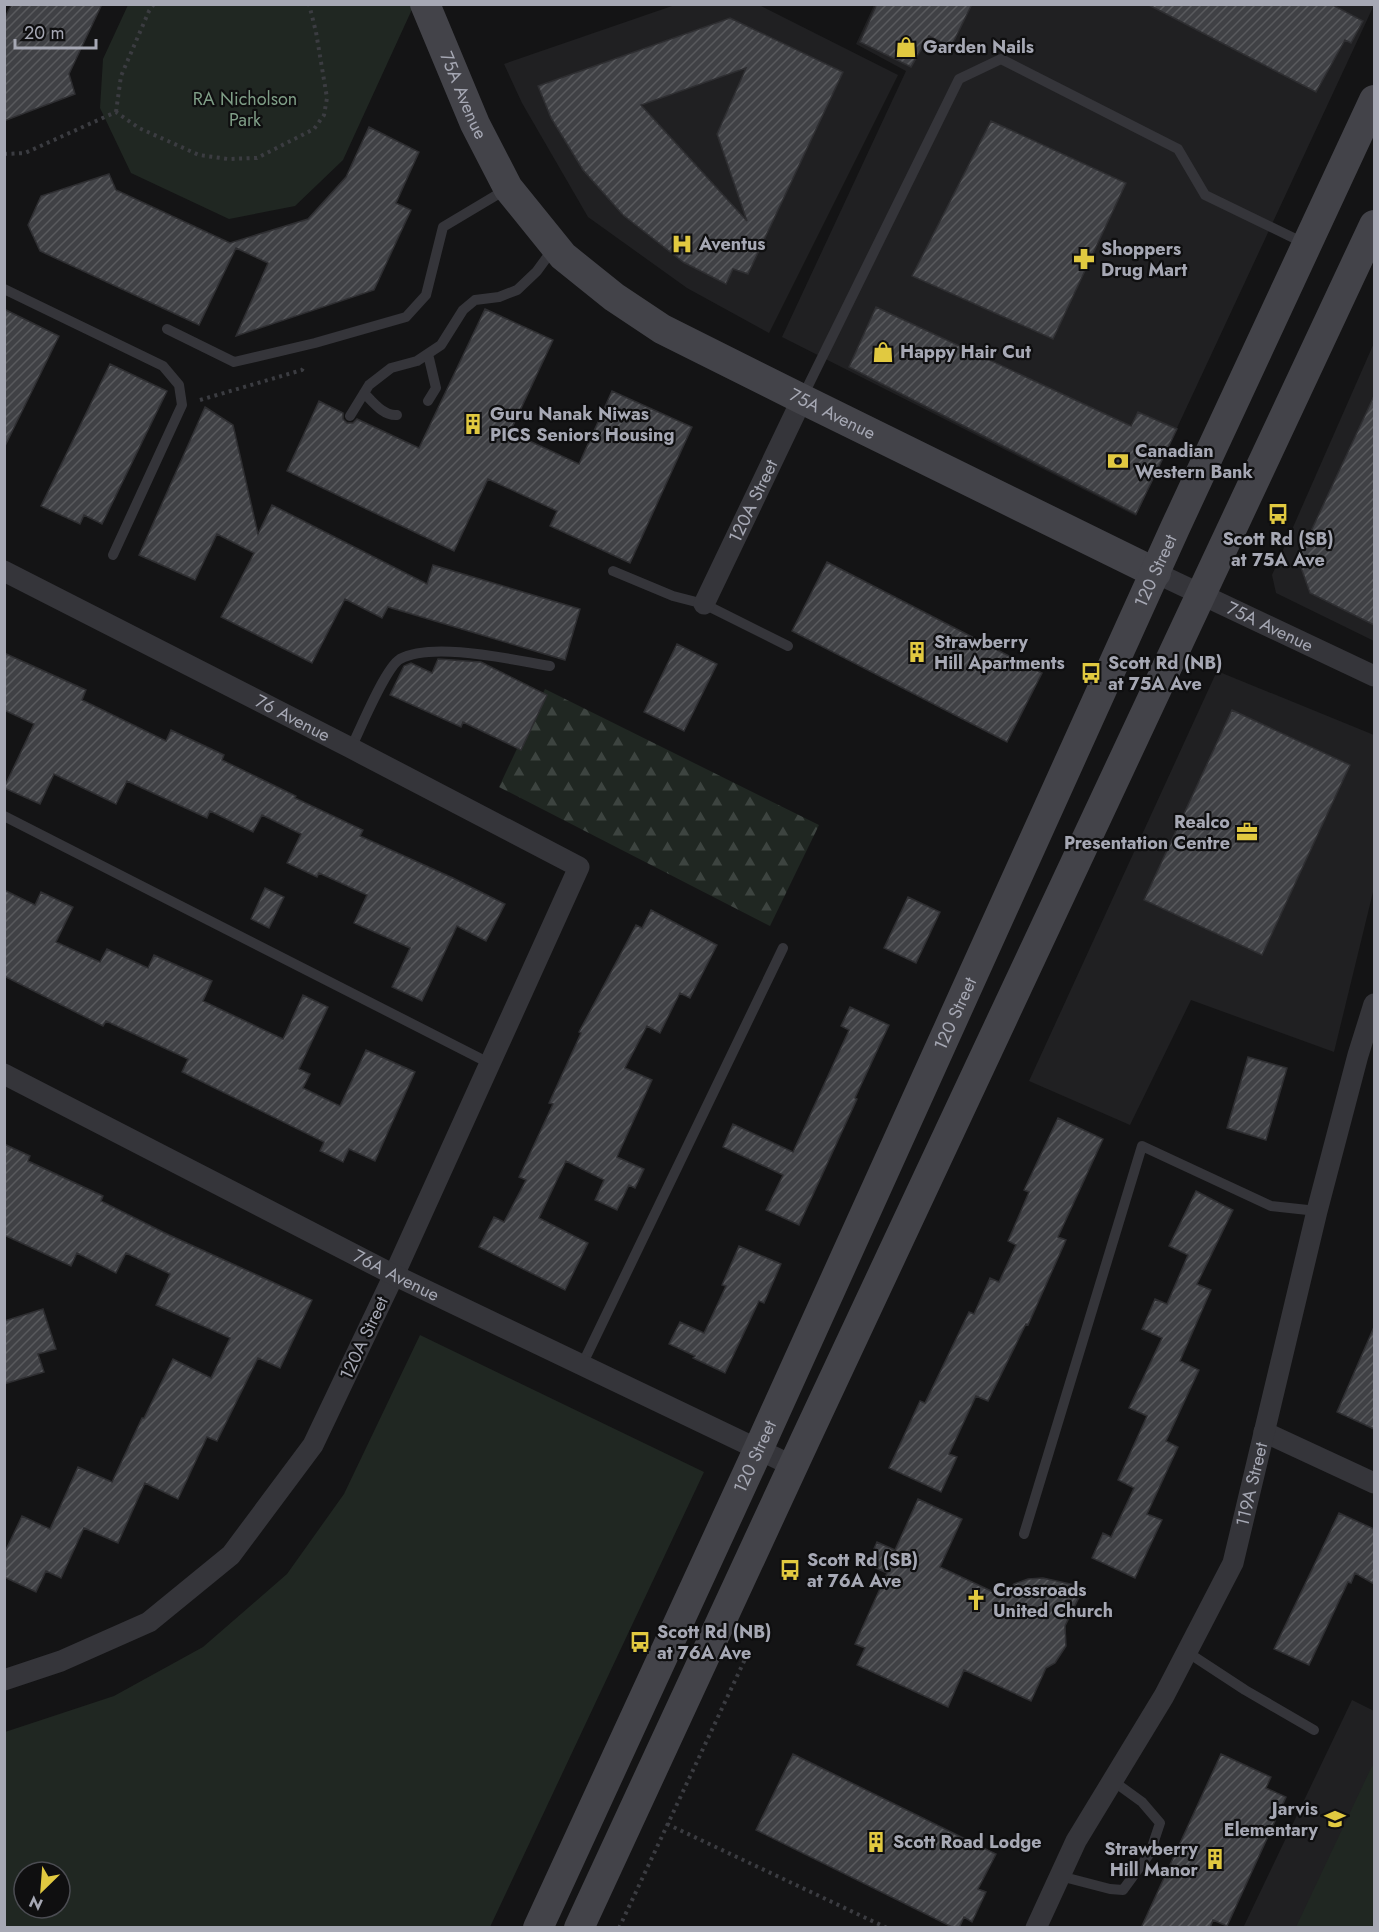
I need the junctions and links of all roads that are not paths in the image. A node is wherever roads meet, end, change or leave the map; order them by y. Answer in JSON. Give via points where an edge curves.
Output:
{"nodes":[{"id":1,"x":425,"y":4,"type":"edge"},
{"id":2,"x":1374,"y":100,"type":"edge"},
{"id":3,"x":508,"y":188,"type":"junction"},
{"id":4,"x":1374,"y":225,"type":"edge"},
{"id":5,"x":1307,"y":245,"type":"junction"},
{"id":6,"x":555,"y":246,"type":"junction"},
{"id":7,"x":4,"y":289,"type":"edge"},
{"id":8,"x":167,"y":329,"type":"dead end"},
{"id":9,"x":429,"y":354,"type":"junction"},
{"id":10,"x":364,"y":393,"type":"junction"},
{"id":11,"x":801,"y":399,"type":"junction"},
{"id":12,"x":428,"y":401,"type":"dead end"},
{"id":13,"x":397,"y":415,"type":"dead end"},
{"id":14,"x":350,"y":416,"type":"dead end"},
{"id":15,"x":113,"y":555,"type":"dead end"},
{"id":16,"x":4,"y":571,"type":"edge"},
{"id":17,"x":614,"y":571,"type":"dead end"},
{"id":18,"x":1156,"y":573,"type":"junction"},
{"id":19,"x":1202,"y":596,"type":"junction"},
{"id":20,"x":704,"y":604,"type":"junction"},
{"id":21,"x":788,"y":646,"type":"dead end"},
{"id":22,"x":550,"y":666,"type":"dead end"},
{"id":23,"x":1374,"y":676,"type":"edge"},
{"id":24,"x":351,"y":748,"type":"junction"},
{"id":25,"x":4,"y":816,"type":"edge"},
{"id":26,"x":579,"y":867,"type":"joint"},
{"id":27,"x":783,"y":948,"type":"dead end"},
{"id":28,"x":1374,"y":1004,"type":"edge"},
{"id":29,"x":1366,"y":1059,"type":"edge"},
{"id":30,"x":489,"y":1064,"type":"junction"},
{"id":31,"x":4,"y":1074,"type":"edge"},
{"id":32,"x":1317,"y":1211,"type":"junction"},
{"id":33,"x":394,"y":1275,"type":"junction"},
{"id":34,"x":582,"y":1365,"type":"junction"},
{"id":35,"x":1264,"y":1432,"type":"junction"},
{"id":36,"x":759,"y":1450,"type":"junction"},
{"id":37,"x":793,"y":1466,"type":"junction"},
{"id":38,"x":1374,"y":1483,"type":"edge"},
{"id":39,"x":1024,"y":1533,"type":"dead end"},
{"id":40,"x":1186,"y":1652,"type":"junction"},
{"id":41,"x":4,"y":1680,"type":"edge"},
{"id":42,"x":1314,"y":1730,"type":"dead end"},
{"id":43,"x":1113,"y":1780,"type":"junction"},
{"id":44,"x":1060,"y":1876,"type":"junction"},
{"id":45,"x":538,"y":1928,"type":"edge"},
{"id":46,"x":579,"y":1928,"type":"edge"},
{"id":47,"x":1036,"y":1928,"type":"edge"}],
"edges":[{"from":1,"to":3,"type":"main road","name":"75A Avenue","via":[[475,124]]},
{"from":2,"to":5,"type":"main road","name":"120 Street"},
{"from":3,"to":6,"type":"main road","name":"75A Avenue"},
{"from":3,"to":8,"type":"lane","via":[[443,227],[426,295],[406,317],[234,362]]},
{"from":4,"to":19,"type":"main road","name":"120 Street"},
{"from":5,"to":11,"type":"lane","via":[[1205,195],[1178,149],[1001,59],[959,79]]},
{"from":5,"to":18,"type":"main road","name":"120 Street"},
{"from":6,"to":9,"type":"lane","via":[[517,290],[475,300],[463,310],[441,345]]},
{"from":6,"to":11,"type":"main road","name":"75A Avenue","via":[[614,297],[662,329]]},
{"from":7,"to":15,"type":"lane","via":[[163,366],[179,385],[182,405]]},
{"from":9,"to":10,"type":"lane","via":[[391,368]]},
{"from":9,"to":12,"type":"lane","via":[[436,387]]},
{"from":10,"to":13,"type":"lane","via":[[381,410]]},
{"from":10,"to":14,"type":"lane"},
{"from":11,"to":18,"type":"main road","name":"75A Avenue"},
{"from":11,"to":20,"type":"street","name":"120A Street"},
{"from":16,"to":24,"type":"street","name":"76 Avenue"},
{"from":17,"to":20,"type":"lane"},
{"from":18,"to":19,"type":"street","name":"75A Avenue"},
{"from":18,"to":36,"type":"main road","name":"120 Street"},
{"from":19,"to":23,"type":"street","name":"75A Avenue"},
{"from":19,"to":37,"type":"main road","name":"120 Street"},
{"from":20,"to":21,"type":"lane"},
{"from":22,"to":24,"type":"lane","via":[[449,651],[420,653],[398,660],[382,683]]},
{"from":24,"to":26,"type":"street","name":"76 Avenue"},
{"from":25,"to":30,"type":"lane"},
{"from":26,"to":30,"type":"street","name":"120A Street"},
{"from":27,"to":34,"type":"lane"},
{"from":28,"to":29,"type":"street","name":"119A Street"},
{"from":29,"to":32,"type":"street","name":"119A Street"},
{"from":30,"to":33,"type":"street","name":"120A Street"},
{"from":31,"to":33,"type":"street","name":"76A Avenue"},
{"from":32,"to":35,"type":"street","name":"119A Street"},
{"from":32,"to":39,"type":"lane","via":[[1271,1206],[1142,1146]]},
{"from":33,"to":34,"type":"street","name":"76A Avenue"},
{"from":33,"to":41,"type":"street","name":"120A Street","via":[[313,1445],[231,1555],[149,1622],[61,1662]]},
{"from":34,"to":36,"type":"street","name":"76A Avenue"},
{"from":35,"to":38,"type":"street"},
{"from":35,"to":40,"type":"street","name":"119A Street","via":[[1233,1563]]},
{"from":36,"to":37,"type":"street","name":"76A Avenue"},
{"from":36,"to":45,"type":"main road","name":"120 Street"},
{"from":37,"to":46,"type":"main road","name":"120 Street"},
{"from":40,"to":42,"type":"lane"},
{"from":40,"to":43,"type":"street","name":"119A Street"},
{"from":43,"to":44,"type":"street","name":"119A Street"},
{"from":43,"to":44,"type":"lane","via":[[1142,1802],[1160,1823],[1150,1853],[1123,1890]]},
{"from":44,"to":47,"type":"street","name":"119A Street"}]}
